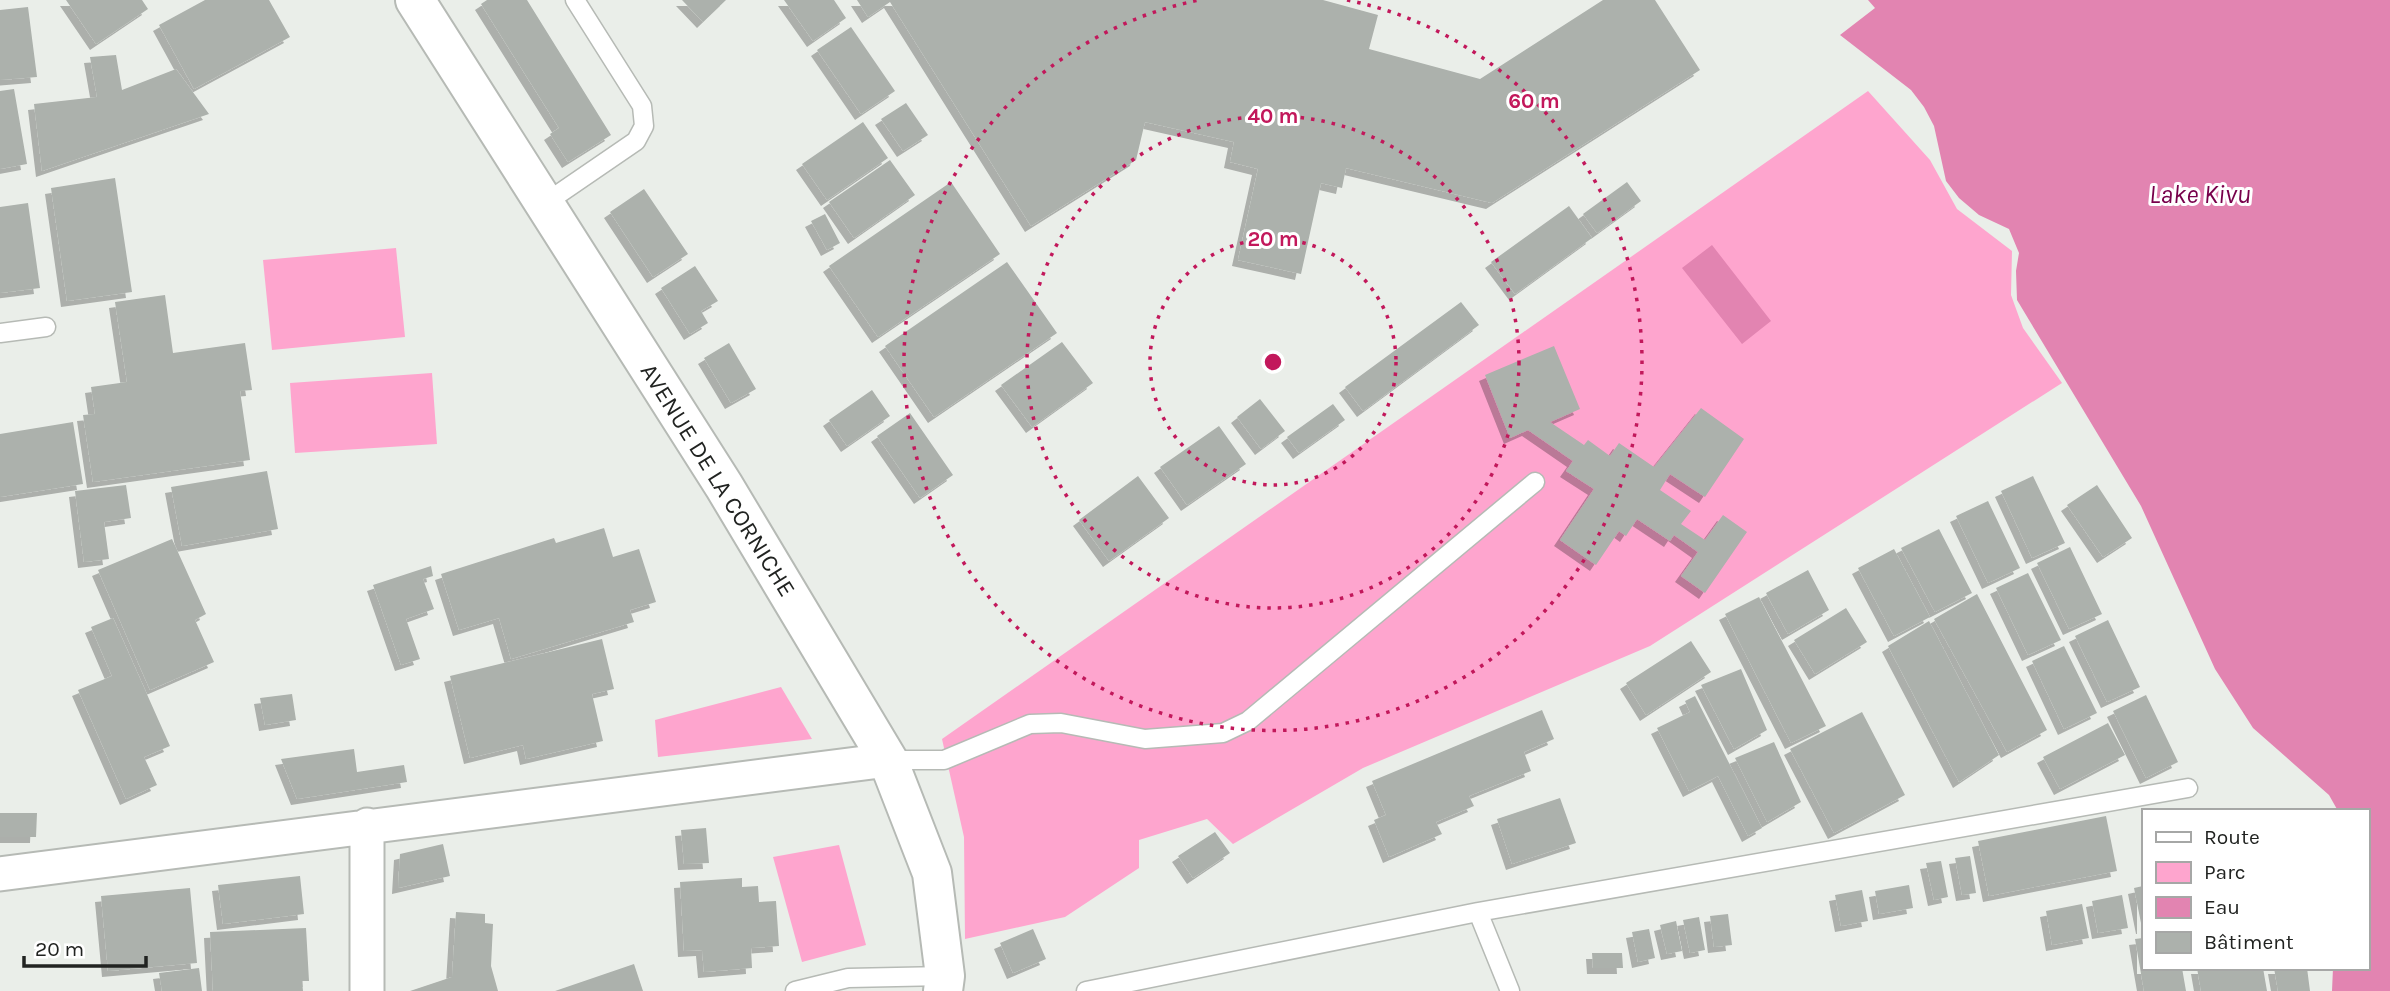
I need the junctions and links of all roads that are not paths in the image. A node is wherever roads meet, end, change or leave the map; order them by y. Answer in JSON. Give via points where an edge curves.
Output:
{"nodes":[{"id":1,"x":415,"y":0,"type":"edge"},
{"id":2,"x":575,"y":0,"type":"edge"},
{"id":3,"x":544,"y":204,"type":"junction"},
{"id":4,"x":46,"y":327,"type":"dead end"},
{"id":5,"x":0,"y":333,"type":"edge"},
{"id":6,"x":1535,"y":482,"type":"dead end"},
{"id":7,"x":888,"y":760,"type":"junction"},
{"id":8,"x":2188,"y":788,"type":"dead end"},
{"id":9,"x":367,"y":825,"type":"junction"},
{"id":10,"x":0,"y":874,"type":"edge"},
{"id":11,"x":1478,"y":912,"type":"junction"},
{"id":12,"x":944,"y":983,"type":"edge"},
{"id":13,"x":366,"y":991,"type":"edge"},
{"id":14,"x":795,"y":991,"type":"edge"},
{"id":15,"x":1086,"y":991,"type":"edge"},
{"id":16,"x":1510,"y":991,"type":"edge"}],
"edges":[{"from":1,"to":3,"type":"street","name":"AVENUE DE LA CORNICHE"},
{"from":2,"to":3,"type":"lane","via":[[642,106],[644,126],[636,141]]},
{"from":3,"to":7,"type":"street","name":"AVENUE DE LA CORNICHE","via":[[724,486]]},
{"from":4,"to":5,"type":"lane"},
{"from":6,"to":7,"type":"lane","via":[[1259,713],[1223,733],[1145,739],[1061,723],[1030,724],[944,760]]},
{"from":7,"to":9,"type":"street"},
{"from":7,"to":12,"type":"street","name":"AVENUE DE LA CORNICHE","via":[[932,873]]},
{"from":8,"to":11,"type":"lane"},
{"from":9,"to":10,"type":"street"},
{"from":9,"to":13,"type":"street"},
{"from":11,"to":15,"type":"lane"},
{"from":11,"to":16,"type":"lane"},
{"from":12,"to":14,"type":"lane","via":[[848,978]]}]}
